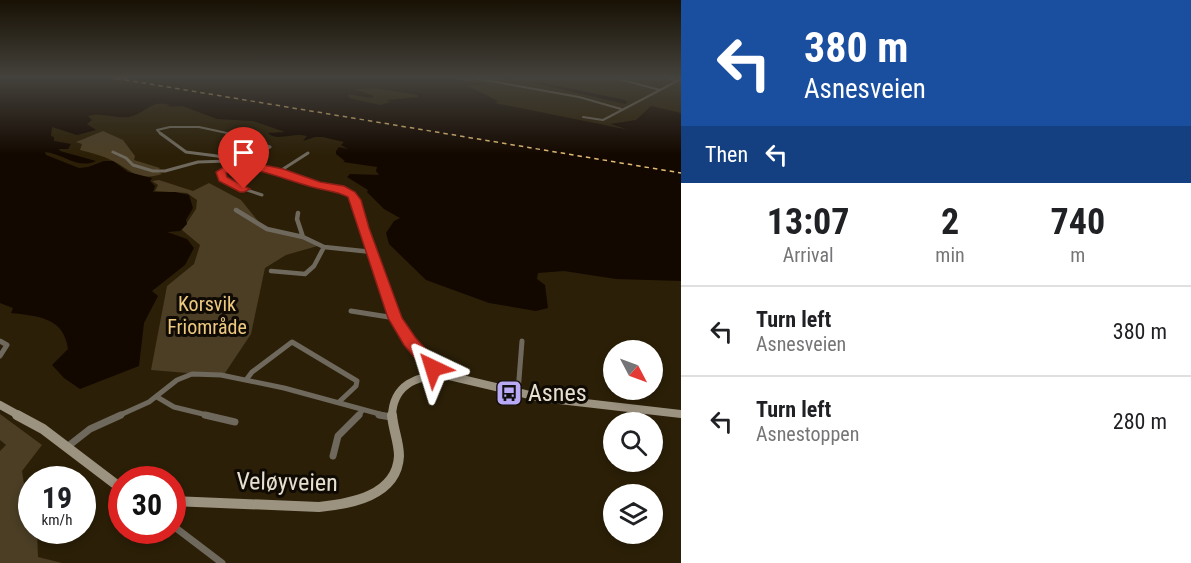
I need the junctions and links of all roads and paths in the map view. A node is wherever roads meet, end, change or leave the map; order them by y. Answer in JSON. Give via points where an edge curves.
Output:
{"nodes":[{"id":1,"x":599,"y":103,"type":"edge"},
{"id":2,"x":634,"y":103,"type":"edge"},
{"id":3,"x":621,"y":110,"type":"junction"},
{"id":4,"x":583,"y":117,"type":"dead end"},
{"id":5,"x":225,"y":143,"type":"dead end"},
{"id":6,"x":113,"y":152,"type":"dead end"},
{"id":7,"x":308,"y":153,"type":"dead end"},
{"id":8,"x":248,"y":159,"type":"junction"},
{"id":9,"x":228,"y":161,"type":"junction"},
{"id":10,"x":238,"y":163,"type":"junction"},
{"id":11,"x":279,"y":171,"type":"junction"},
{"id":12,"x":262,"y":195,"type":"dead end"},
{"id":13,"x":236,"y":210,"type":"dead end"},
{"id":14,"x":298,"y":213,"type":"dead end"},
{"id":15,"x":303,"y":237,"type":"junction"},
{"id":16,"x":324,"y":247,"type":"junction"},
{"id":17,"x":372,"y":252,"type":"junction"},
{"id":18,"x":271,"y":271,"type":"dead end"},
{"id":19,"x":351,"y":311,"type":"dead end"},
{"id":20,"x":395,"y":318,"type":"junction"},
{"id":21,"x":0,"y":341,"type":"edge"},
{"id":22,"x":522,"y":341,"type":"dead end"},
{"id":23,"x":0,"y":356,"type":"edge"},
{"id":24,"x":437,"y":375,"type":"junction"},
{"id":25,"x":246,"y":380,"type":"junction"},
{"id":26,"x":518,"y":393,"type":"junction"},
{"id":27,"x":157,"y":397,"type":"junction"},
{"id":28,"x":339,"y":402,"type":"junction"},
{"id":29,"x":0,"y":405,"type":"edge"},
{"id":30,"x":362,"y":411,"type":"junction"},
{"id":31,"x":681,"y":414,"type":"edge"},
{"id":32,"x":392,"y":417,"type":"junction"},
{"id":33,"x":235,"y":422,"type":"dead end"},
{"id":34,"x":67,"y":447,"type":"junction"},
{"id":35,"x":333,"y":456,"type":"dead end"},
{"id":36,"x":108,"y":478,"type":"edge"},
{"id":37,"x":186,"y":502,"type":"edge"},
{"id":38,"x":186,"y":536,"type":"edge"},
{"id":39,"x":222,"y":563,"type":"edge"}],
"edges":[{"from":1,"to":3,"type":"street"},
{"from":2,"to":3,"type":"street"},
{"from":3,"to":4,"type":"street","via":[[603,120]]},
{"from":5,"to":8,"type":"street","via":[[240,148]]},
{"from":6,"to":9,"type":"street","via":[[133,165],[157,171],[198,162]]},
{"from":7,"to":11,"type":"street"},
{"from":8,"to":9,"type":"street","via":[[270,148],[222,132],[171,126],[157,130],[186,152],[216,155]]},
{"from":8,"to":10,"type":"street"},
{"from":9,"to":10,"type":"street"},
{"from":10,"to":11,"type":"street"},
{"from":10,"to":12,"type":"street","via":[[220,176]]},
{"from":11,"to":17,"type":"street","via":[[349,192],[356,200]]},
{"from":13,"to":15,"type":"street","via":[[267,229]]},
{"from":14,"to":15,"type":"street"},
{"from":15,"to":16,"type":"street"},
{"from":16,"to":17,"type":"street"},
{"from":16,"to":18,"type":"street","via":[[309,274]]},
{"from":17,"to":20,"type":"street"},
{"from":19,"to":20,"type":"street"},
{"from":20,"to":24,"type":"street"},
{"from":21,"to":23,"type":"street","via":[[7,345]]},
{"from":22,"to":26,"type":"street"},
{"from":24,"to":26,"type":"main road","name":"Veløyveien"},
{"from":24,"to":32,"type":"main road","name":"Veløyveien","via":[[405,384],[394,399]]},
{"from":25,"to":27,"type":"street","via":[[192,374],[177,380]]},
{"from":25,"to":28,"type":"street"},
{"from":25,"to":28,"type":"street","via":[[292,342],[357,381],[356,387]]},
{"from":26,"to":31,"type":"main road","name":"Veløyveien"},
{"from":27,"to":33,"type":"street","via":[[174,407]]},
{"from":27,"to":34,"type":"street","via":[[90,429]]},
{"from":28,"to":30,"type":"street"},
{"from":29,"to":34,"type":"main road"},
{"from":30,"to":32,"type":"street"},
{"from":30,"to":35,"type":"street","via":[[338,436]]},
{"from":32,"to":37,"type":"main road","name":"Veløyveien","via":[[398,464],[382,488],[364,500],[319,507]]},
{"from":34,"to":36,"type":"main road"},
{"from":38,"to":39,"type":"street"}]}
